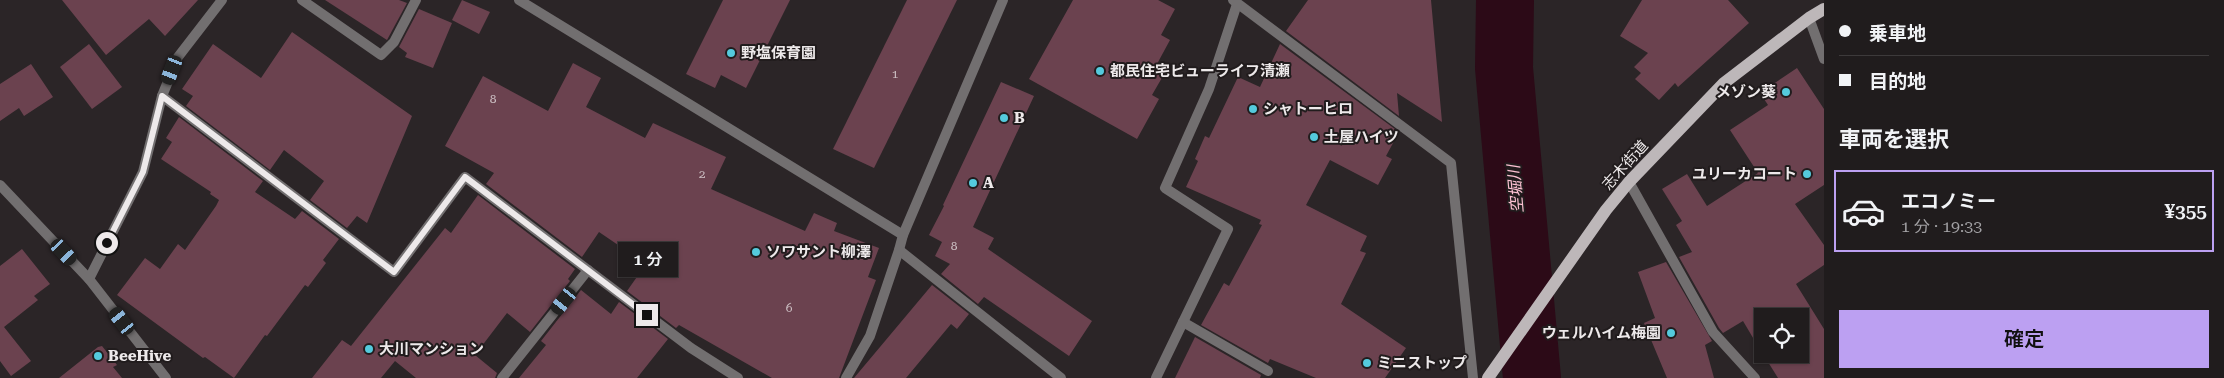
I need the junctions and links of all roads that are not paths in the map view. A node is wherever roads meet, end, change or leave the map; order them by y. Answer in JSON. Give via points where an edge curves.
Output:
{"nodes":[{"id":1,"x":222,"y":0,"type":"edge"},
{"id":2,"x":302,"y":0,"type":"edge"},
{"id":3,"x":416,"y":0,"type":"edge"},
{"id":4,"x":519,"y":0,"type":"edge"},
{"id":5,"x":1003,"y":0,"type":"edge"},
{"id":6,"x":1235,"y":2,"type":"edge"},
{"id":7,"x":1824,"y":9,"type":"edge"},
{"id":8,"x":1809,"y":18,"type":"junction"},
{"id":9,"x":1824,"y":59,"type":"edge"},
{"id":10,"x":162,"y":96,"type":"junction"},
{"id":11,"x":1629,"y":182,"type":"junction"},
{"id":12,"x":0,"y":185,"type":"edge"},
{"id":13,"x":902,"y":235,"type":"junction"},
{"id":14,"x":899,"y":250,"type":"junction"},
{"id":15,"x":588,"y":270,"type":"junction"},
{"id":16,"x":90,"y":279,"type":"junction"},
{"id":17,"x":1183,"y":322,"type":"junction"},
{"id":18,"x":1268,"y":370,"type":"dead end"},
{"id":19,"x":165,"y":378,"type":"edge"},
{"id":20,"x":502,"y":378,"type":"edge"},
{"id":21,"x":738,"y":378,"type":"edge"},
{"id":22,"x":846,"y":378,"type":"edge"},
{"id":23,"x":1061,"y":378,"type":"edge"},
{"id":24,"x":1156,"y":378,"type":"edge"},
{"id":25,"x":1473,"y":378,"type":"edge"},
{"id":26,"x":1488,"y":378,"type":"edge"},
{"id":27,"x":1754,"y":378,"type":"edge"}],
"edges":[{"from":1,"to":10,"type":"street","via":[[178,57]]},
{"from":2,"to":3,"type":"street","via":[[381,56],[394,42]]},
{"from":4,"to":13,"type":"street"},
{"from":5,"to":13,"type":"street"},
{"from":6,"to":17,"type":"street","via":[[1209,89],[1165,188],[1228,229]]},
{"from":6,"to":25,"type":"street","via":[[1451,163]]},
{"from":7,"to":8,"type":"main road","name":"志木街道"},
{"from":8,"to":9,"type":"street"},
{"from":8,"to":11,"type":"main road","name":"志木街道","via":[[1724,83]]},
{"from":10,"to":15,"type":"street","via":[[394,272],[465,177]]},
{"from":10,"to":16,"type":"street","via":[[143,172]]},
{"from":11,"to":26,"type":"main road","name":"志木街道"},
{"from":11,"to":27,"type":"street","via":[[1713,332]]},
{"from":12,"to":16,"type":"street"},
{"from":13,"to":14,"type":"street"},
{"from":14,"to":22,"type":"street","via":[[870,336]]},
{"from":14,"to":23,"type":"street"},
{"from":15,"to":20,"type":"street"},
{"from":15,"to":21,"type":"street","via":[[691,348]]},
{"from":16,"to":19,"type":"street"},
{"from":17,"to":18,"type":"street"},
{"from":17,"to":24,"type":"street"}]}
